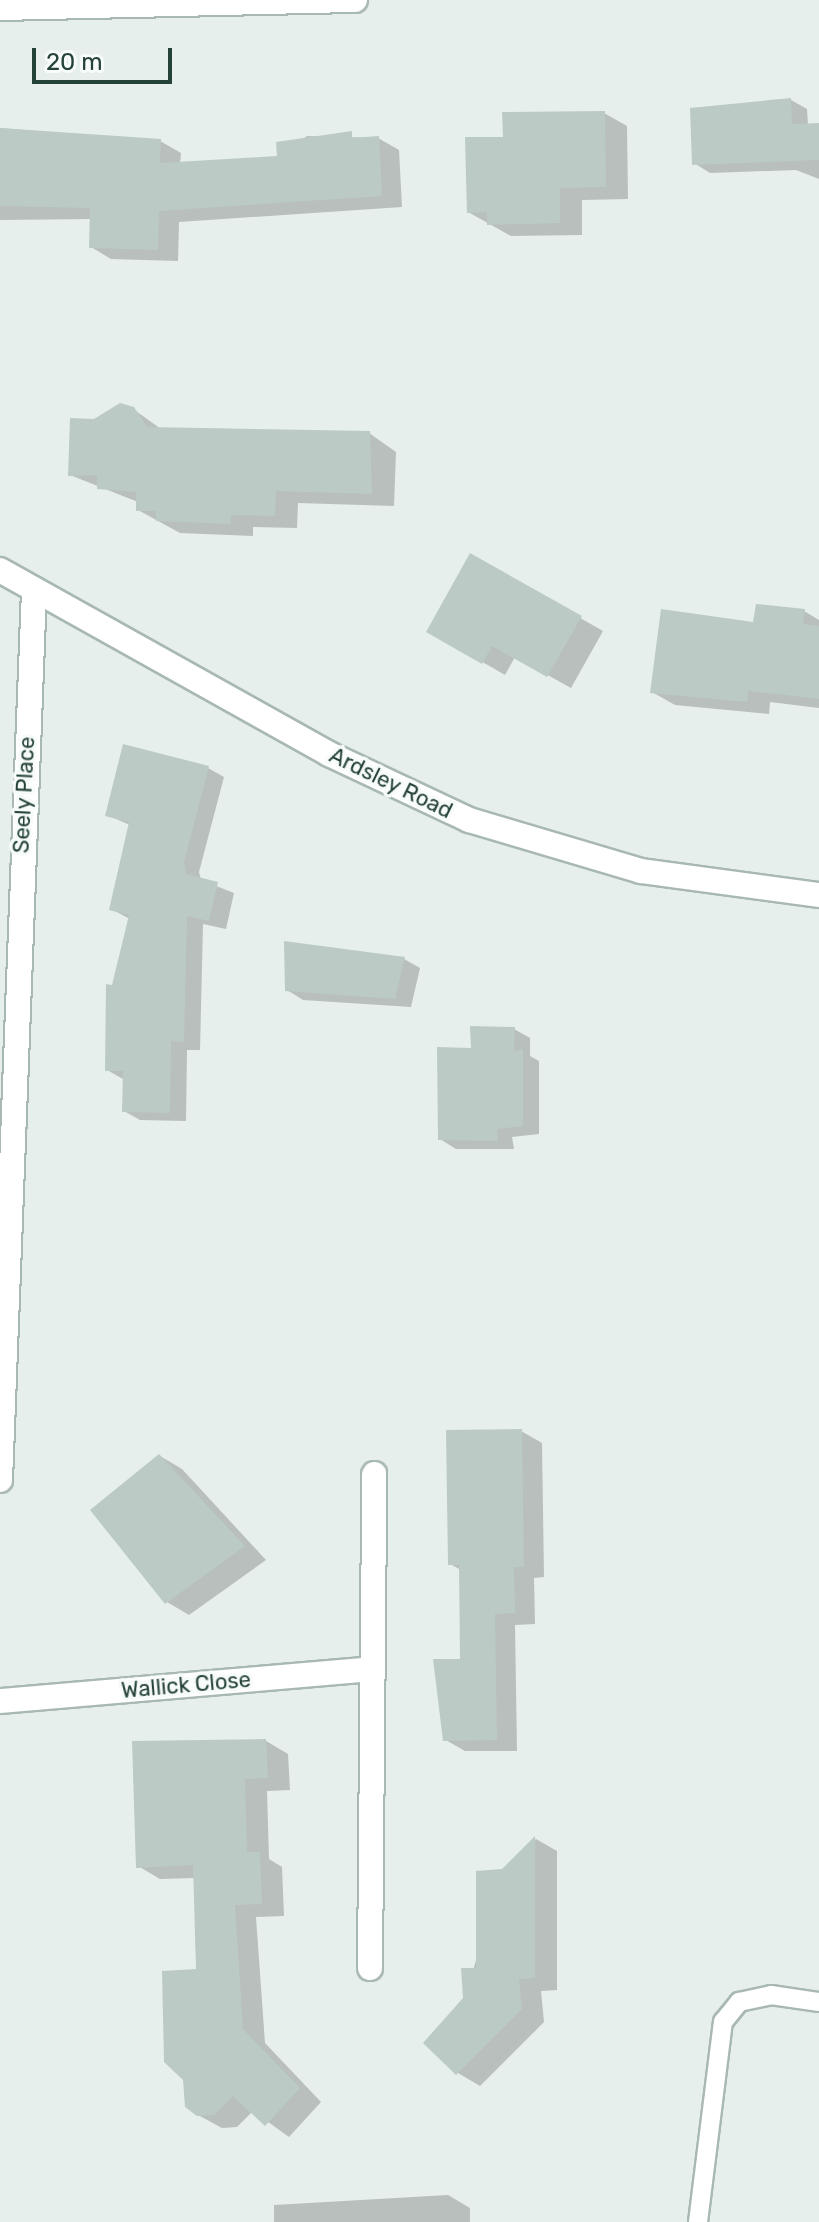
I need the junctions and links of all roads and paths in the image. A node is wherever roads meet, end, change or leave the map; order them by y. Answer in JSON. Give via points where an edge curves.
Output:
{"nodes":[{"id":1,"x":355,"y":0,"type":"edge"},
{"id":2,"x":0,"y":8,"type":"edge"},
{"id":3,"x":0,"y":570,"type":"edge"},
{"id":4,"x":34,"y":590,"type":"junction"},
{"id":5,"x":819,"y":895,"type":"edge"},
{"id":6,"x":374,"y":1474,"type":"dead end"},
{"id":7,"x":0,"y":1480,"type":"edge"},
{"id":8,"x":372,"y":1669,"type":"junction"},
{"id":9,"x":0,"y":1701,"type":"edge"},
{"id":10,"x":370,"y":1968,"type":"dead end"},
{"id":11,"x":819,"y":2002,"type":"edge"},
{"id":12,"x":698,"y":2222,"type":"edge"}],
"edges":[{"from":1,"to":2,"type":"street"},
{"from":3,"to":4,"type":"street","name":"Ardsley Road"},
{"from":4,"to":5,"type":"street","name":"Ardsley Road","via":[[329,754],[469,820],[641,871]]},
{"from":4,"to":7,"type":"street","name":"Seely Place"},
{"from":6,"to":8,"type":"street"},
{"from":8,"to":9,"type":"street","name":"Wallick Close"},
{"from":8,"to":10,"type":"street"},
{"from":11,"to":12,"type":"lane","via":[[771,1995],[739,2002],[723,2022]]}]}
